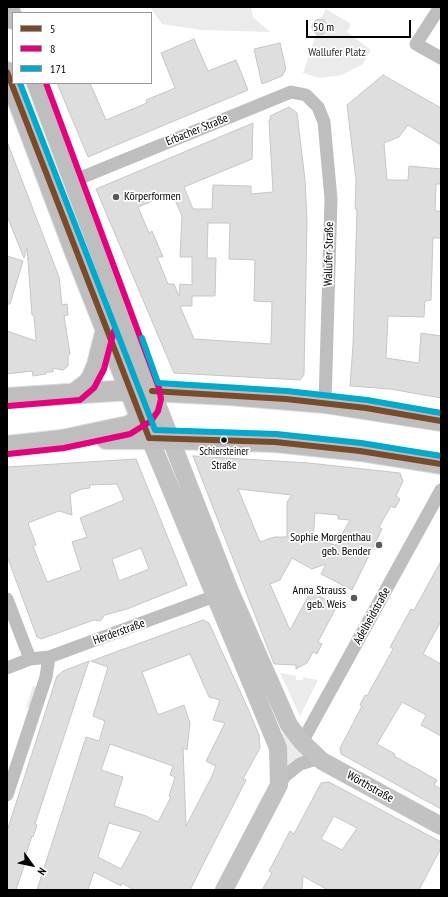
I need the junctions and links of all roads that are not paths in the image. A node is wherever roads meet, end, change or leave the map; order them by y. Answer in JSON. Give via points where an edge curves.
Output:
{"nodes":[{"id":1,"x":440,"y":7,"type":"edge"},
{"id":2,"x":441,"y":58,"type":"edge"},
{"id":3,"x":7,"y":72,"type":"edge"},
{"id":4,"x":37,"y":84,"type":"edge"},
{"id":5,"x":318,"y":107,"type":"joint"},
{"id":6,"x":73,"y":181,"type":"junction"},
{"id":7,"x":106,"y":329,"type":"junction"},
{"id":8,"x":130,"y":390,"type":"junction"},
{"id":9,"x":152,"y":392,"type":"junction"},
{"id":10,"x":75,"y":393,"type":"junction"},
{"id":11,"x":7,"y":398,"type":"edge"},
{"id":12,"x":325,"y":403,"type":"junction"},
{"id":13,"x":142,"y":419,"type":"junction"},
{"id":14,"x":441,"y":421,"type":"edge"},
{"id":15,"x":149,"y":438,"type":"junction"},
{"id":16,"x":171,"y":439,"type":"junction"},
{"id":17,"x":62,"y":440,"type":"junction"},
{"id":18,"x":7,"y":446,"type":"edge"},
{"id":19,"x":441,"y":464,"type":"edge"},
{"id":20,"x":441,"y":490,"type":"edge"},
{"id":21,"x":222,"y":594,"type":"junction"},
{"id":22,"x":7,"y":599,"type":"edge"},
{"id":23,"x":50,"y":657,"type":"junction"},
{"id":24,"x":30,"y":660,"type":"junction"},
{"id":25,"x":7,"y":668,"type":"edge"},
{"id":26,"x":302,"y":742,"type":"junction"},
{"id":27,"x":322,"y":761,"type":"junction"},
{"id":28,"x":279,"y":785,"type":"junction"},
{"id":29,"x":7,"y":795,"type":"edge"},
{"id":30,"x":441,"y":826,"type":"edge"},
{"id":31,"x":224,"y":890,"type":"edge"}],
"edges":[{"from":1,"to":2,"type":"street","via":[[416,44]]},
{"from":3,"to":7,"type":"main road"},
{"from":4,"to":6,"type":"main road"},
{"from":5,"to":6,"type":"street","name":"Erbacher Straße","via":[[306,95],[291,92]]},
{"from":5,"to":12,"type":"street","name":"Wallufer Straße","via":[[324,122],[331,199]]},
{"from":6,"to":9,"type":"main road"},
{"from":7,"to":8,"type":"main road"},
{"from":7,"to":10,"type":"main road","via":[[97,366],[88,383]]},
{"from":8,"to":9,"type":"main road"},
{"from":8,"to":10,"type":"main road"},
{"from":8,"to":13,"type":"main road"},
{"from":9,"to":12,"type":"main road"},
{"from":9,"to":13,"type":"main road","via":[[151,408]]},
{"from":9,"to":16,"type":"street"},
{"from":10,"to":11,"type":"main road"},
{"from":12,"to":14,"type":"main road"},
{"from":13,"to":15,"type":"street"},
{"from":13,"to":16,"type":"main road","via":[[154,432]]},
{"from":13,"to":17,"type":"main road","via":[[123,427]]},
{"from":15,"to":16,"type":"main road"},
{"from":15,"to":17,"type":"main road"},
{"from":15,"to":21,"type":"street"},
{"from":16,"to":19,"type":"main road","via":[[275,442],[360,451]]},
{"from":16,"to":21,"type":"street"},
{"from":17,"to":18,"type":"main road"},
{"from":20,"to":26,"type":"street","name":"Adelheidstraße"},
{"from":21,"to":23,"type":"street","name":"Herderstraße"},
{"from":21,"to":26,"type":"street","via":[[289,725]]},
{"from":21,"to":28,"type":"street","via":[[278,748]]},
{"from":22,"to":24,"type":"street"},
{"from":23,"to":24,"type":"street","name":"Herderstraße"},
{"from":23,"to":29,"type":"street","via":[[46,678]]},
{"from":24,"to":25,"type":"street","name":"Herderstraße"},
{"from":26,"to":27,"type":"street","name":"Wörthstraße"},
{"from":27,"to":28,"type":"street","via":[[313,760],[300,764],[288,773]]},
{"from":27,"to":30,"type":"street","name":"Wörthstraße"},
{"from":28,"to":31,"type":"street"}]}
